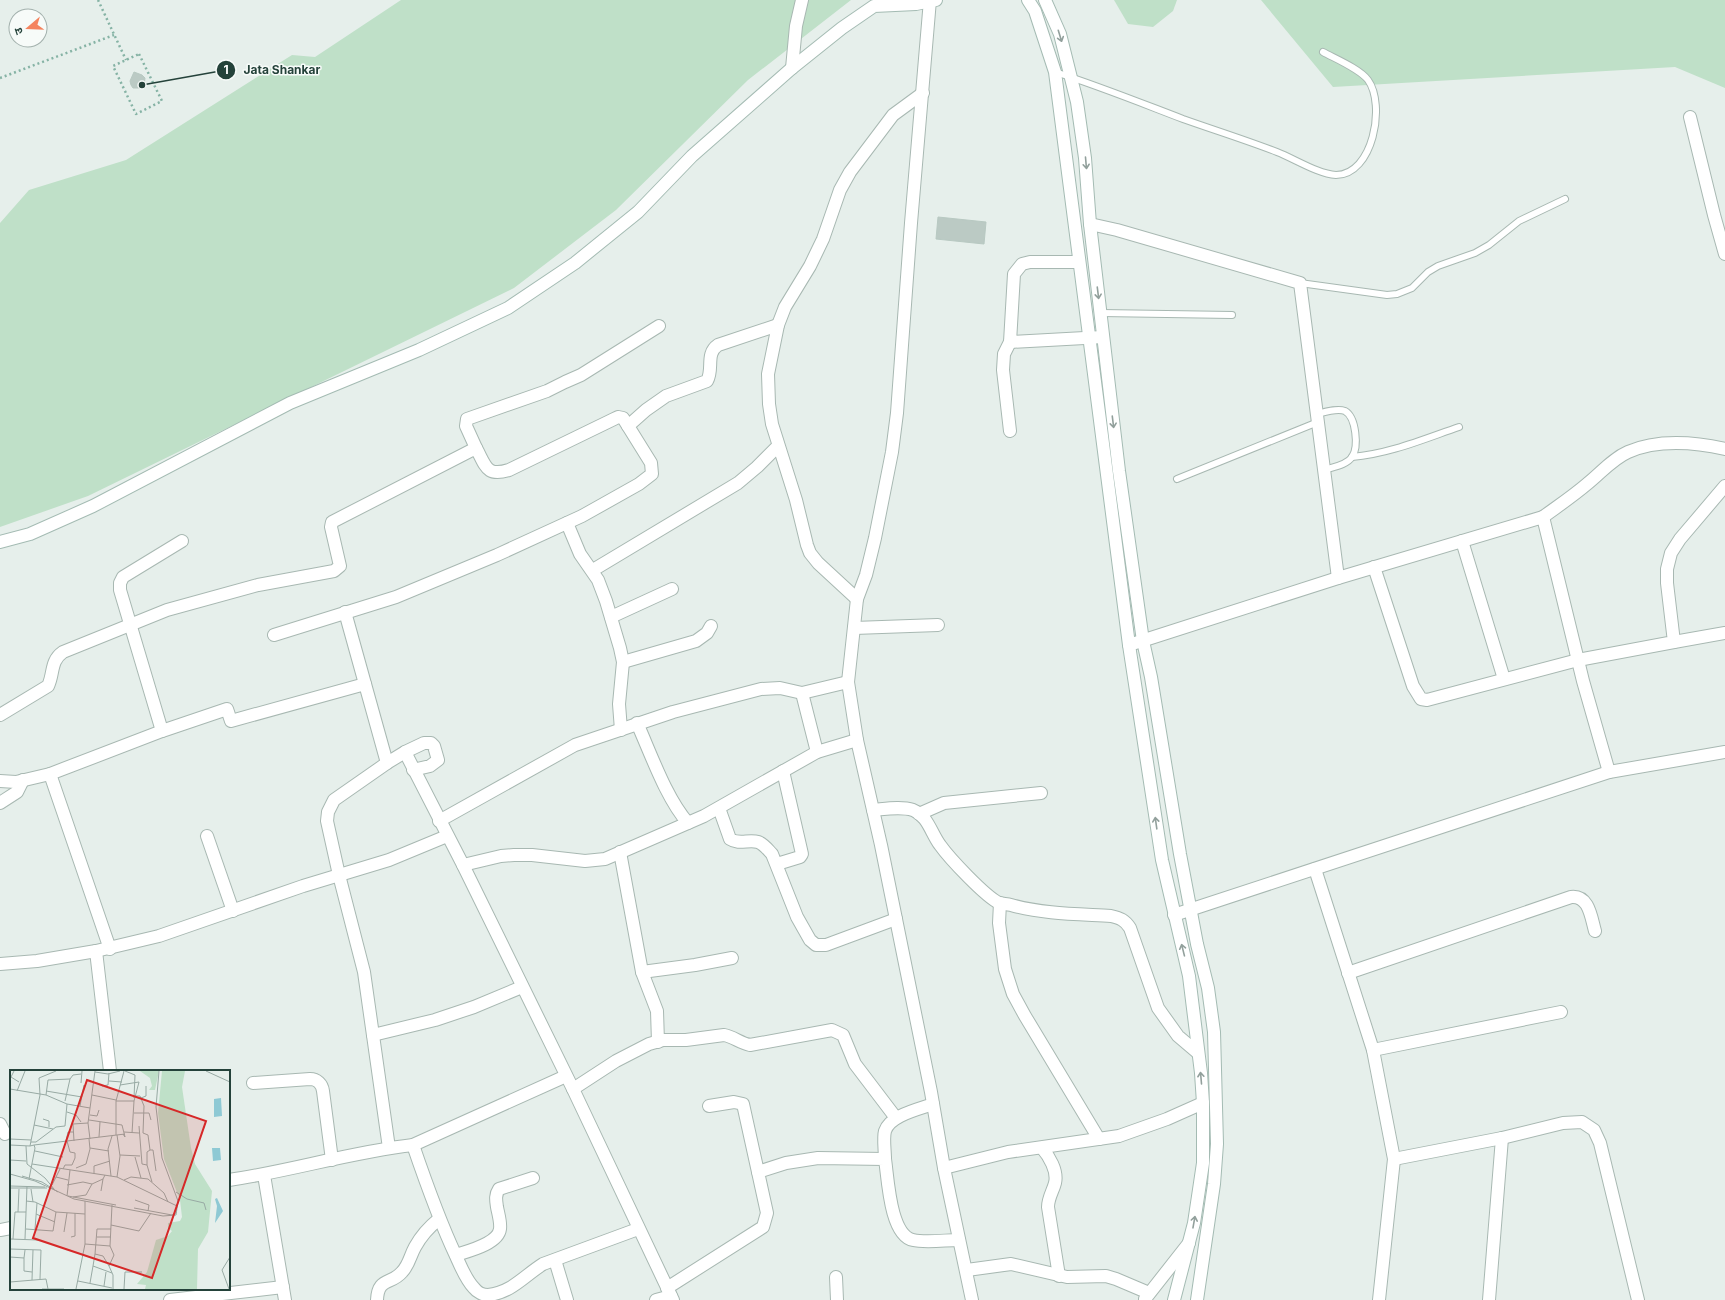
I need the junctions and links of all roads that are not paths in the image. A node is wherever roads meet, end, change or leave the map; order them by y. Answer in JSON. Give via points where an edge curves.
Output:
{"nodes":[{"id":1,"x":802,"y":0,"type":"edge"},
{"id":2,"x":1028,"y":0,"type":"edge"},
{"id":3,"x":1045,"y":0,"type":"edge"},
{"id":4,"x":932,"y":1,"type":"edge"},
{"id":5,"x":906,"y":2,"type":"edge"},
{"id":6,"x":1323,"y":52,"type":"dead end"},
{"id":7,"x":792,"y":68,"type":"junction"},
{"id":8,"x":1055,"y":72,"type":"junction"},
{"id":9,"x":1071,"y":77,"type":"junction"},
{"id":10,"x":923,"y":93,"type":"junction"},
{"id":11,"x":1690,"y":117,"type":"dead end"},
{"id":12,"x":1565,"y":199,"type":"dead end"},
{"id":13,"x":1090,"y":224,"type":"junction"},
{"id":14,"x":1725,"y":254,"type":"edge"},
{"id":15,"x":1079,"y":262,"type":"junction"},
{"id":16,"x":1300,"y":283,"type":"junction"},
{"id":17,"x":1101,"y":313,"type":"junction"},
{"id":18,"x":1232,"y":315,"type":"dead end"},
{"id":19,"x":778,"y":325,"type":"junction"},
{"id":20,"x":659,"y":326,"type":"dead end"},
{"id":21,"x":1103,"y":337,"type":"junction"},
{"id":22,"x":1088,"y":338,"type":"junction"},
{"id":23,"x":1010,"y":342,"type":"junction"},
{"id":24,"x":1318,"y":418,"type":"junction"},
{"id":25,"x":628,"y":426,"type":"junction"},
{"id":26,"x":1460,"y":427,"type":"dead end"},
{"id":27,"x":1010,"y":432,"type":"dead end"},
{"id":28,"x":778,"y":446,"type":"junction"},
{"id":29,"x":476,"y":448,"type":"junction"},
{"id":30,"x":1725,"y":450,"type":"edge"},
{"id":31,"x":1352,"y":457,"type":"junction"},
{"id":32,"x":1324,"y":470,"type":"junction"},
{"id":33,"x":1176,"y":479,"type":"dead end"},
{"id":34,"x":1725,"y":486,"type":"edge"},
{"id":35,"x":1543,"y":516,"type":"junction"},
{"id":36,"x":567,"y":524,"type":"junction"},
{"id":37,"x":182,"y":541,"type":"dead end"},
{"id":38,"x":1462,"y":541,"type":"junction"},
{"id":39,"x":0,"y":542,"type":"edge"},
{"id":40,"x":1374,"y":567,"type":"junction"},
{"id":41,"x":593,"y":570,"type":"junction"},
{"id":42,"x":1338,"y":578,"type":"junction"},
{"id":43,"x":672,"y":589,"type":"dead end"},
{"id":44,"x":857,"y":599,"type":"junction"},
{"id":45,"x":345,"y":612,"type":"junction"},
{"id":46,"x":611,"y":617,"type":"junction"},
{"id":47,"x":129,"y":624,"type":"junction"},
{"id":48,"x":938,"y":625,"type":"dead end"},
{"id":49,"x":711,"y":626,"type":"dead end"},
{"id":50,"x":854,"y":628,"type":"junction"},
{"id":51,"x":1725,"y":633,"type":"edge"},
{"id":52,"x":274,"y":635,"type":"dead end"},
{"id":53,"x":1144,"y":641,"type":"junction"},
{"id":54,"x":1674,"y":642,"type":"junction"},
{"id":55,"x":1129,"y":645,"type":"junction"},
{"id":56,"x":1578,"y":660,"type":"junction"},
{"id":57,"x":623,"y":662,"type":"junction"},
{"id":58,"x":1504,"y":679,"type":"junction"},
{"id":59,"x":848,"y":682,"type":"junction"},
{"id":60,"x":365,"y":684,"type":"junction"},
{"id":61,"x":802,"y":693,"type":"junction"},
{"id":62,"x":0,"y":715,"type":"edge"},
{"id":63,"x":637,"y":723,"type":"junction"},
{"id":64,"x":621,"y":730,"type":"junction"},
{"id":65,"x":162,"y":731,"type":"junction"},
{"id":66,"x":857,"y":740,"type":"junction"},
{"id":67,"x":404,"y":752,"type":"junction"},
{"id":68,"x":817,"y":752,"type":"junction"},
{"id":69,"x":1725,"y":752,"type":"edge"},
{"id":70,"x":1164,"y":757,"type":"junction"},
{"id":71,"x":1147,"y":758,"type":"junction"},
{"id":72,"x":387,"y":763,"type":"junction"},
{"id":73,"x":413,"y":770,"type":"junction"},
{"id":74,"x":783,"y":771,"type":"junction"},
{"id":75,"x":1609,"y":772,"type":"junction"},
{"id":76,"x":50,"y":774,"type":"junction"},
{"id":77,"x":23,"y":780,"type":"junction"},
{"id":78,"x":0,"y":781,"type":"edge"},
{"id":79,"x":1041,"y":793,"type":"dead end"},
{"id":80,"x":0,"y":803,"type":"edge"},
{"id":81,"x":719,"y":808,"type":"junction"},
{"id":82,"x":873,"y":810,"type":"junction"},
{"id":83,"x":919,"y":814,"type":"junction"},
{"id":84,"x":439,"y":821,"type":"junction"},
{"id":85,"x":688,"y":823,"type":"junction"},
{"id":86,"x":207,"y":836,"type":"dead end"},
{"id":87,"x":447,"y":836,"type":"junction"},
{"id":88,"x":620,"y":852,"type":"junction"},
{"id":89,"x":463,"y":864,"type":"junction"},
{"id":90,"x":776,"y":864,"type":"junction"},
{"id":91,"x":1314,"y":869,"type":"junction"},
{"id":92,"x":339,"y":874,"type":"junction"},
{"id":93,"x":1000,"y":903,"type":"junction"},
{"id":94,"x":1192,"y":910,"type":"junction"},
{"id":95,"x":233,"y":911,"type":"junction"},
{"id":96,"x":1174,"y":916,"type":"junction"},
{"id":97,"x":896,"y":919,"type":"junction"},
{"id":98,"x":1596,"y":931,"type":"dead end"},
{"id":99,"x":110,"y":949,"type":"junction"},
{"id":100,"x":96,"y":952,"type":"junction"},
{"id":101,"x":732,"y":958,"type":"dead end"},
{"id":102,"x":0,"y":964,"type":"edge"},
{"id":103,"x":642,"y":972,"type":"junction"},
{"id":104,"x":1348,"y":973,"type":"junction"},
{"id":105,"x":522,"y":987,"type":"junction"},
{"id":106,"x":1561,"y":1012,"type":"dead end"},
{"id":107,"x":373,"y":1035,"type":"junction"},
{"id":108,"x":658,"y":1042,"type":"junction"},
{"id":109,"x":1373,"y":1050,"type":"junction"},
{"id":110,"x":1198,"y":1053,"type":"junction"},
{"id":111,"x":110,"y":1070,"type":"edge"},
{"id":112,"x":566,"y":1076,"type":"junction"},
{"id":113,"x":253,"y":1084,"type":"dead end"},
{"id":114,"x":573,"y":1089,"type":"junction"},
{"id":115,"x":1203,"y":1103,"type":"junction"},
{"id":116,"x":933,"y":1104,"type":"junction"},
{"id":117,"x":709,"y":1106,"type":"dead end"},
{"id":118,"x":896,"y":1118,"type":"junction"},
{"id":119,"x":1502,"y":1138,"type":"junction"},
{"id":120,"x":1099,"y":1139,"type":"junction"},
{"id":121,"x":413,"y":1145,"type":"junction"},
{"id":122,"x":389,"y":1148,"type":"junction"},
{"id":123,"x":1042,"y":1148,"type":"junction"},
{"id":124,"x":885,"y":1159,"type":"junction"},
{"id":125,"x":1394,"y":1159,"type":"junction"},
{"id":126,"x":332,"y":1160,"type":"junction"},
{"id":127,"x":944,"y":1168,"type":"junction"},
{"id":128,"x":758,"y":1172,"type":"junction"},
{"id":129,"x":264,"y":1175,"type":"junction"},
{"id":130,"x":533,"y":1178,"type":"dead end"},
{"id":131,"x":230,"y":1180,"type":"edge"},
{"id":132,"x":439,"y":1219,"type":"junction"},
{"id":133,"x":10,"y":1228,"type":"edge"},
{"id":134,"x":638,"y":1229,"type":"junction"},
{"id":135,"x":0,"y":1230,"type":"edge"},
{"id":136,"x":959,"y":1240,"type":"junction"},
{"id":137,"x":1189,"y":1243,"type":"junction"},
{"id":138,"x":456,"y":1255,"type":"junction"},
{"id":139,"x":555,"y":1260,"type":"junction"},
{"id":140,"x":967,"y":1270,"type":"junction"},
{"id":141,"x":1059,"y":1276,"type":"junction"},
{"id":142,"x":836,"y":1277,"type":"dead end"},
{"id":143,"x":283,"y":1286,"type":"junction"},
{"id":144,"x":670,"y":1295,"type":"edge"},
{"id":145,"x":186,"y":1296,"type":"edge"},
{"id":146,"x":1146,"y":1297,"type":"edge"},
{"id":147,"x":170,"y":1300,"type":"edge"},
{"id":148,"x":285,"y":1300,"type":"edge"},
{"id":149,"x":377,"y":1300,"type":"edge"},
{"id":150,"x":567,"y":1300,"type":"edge"},
{"id":151,"x":656,"y":1300,"type":"edge"},
{"id":152,"x":837,"y":1300,"type":"edge"},
{"id":153,"x":972,"y":1300,"type":"edge"},
{"id":154,"x":1174,"y":1300,"type":"edge"},
{"id":155,"x":1197,"y":1300,"type":"edge"},
{"id":156,"x":1379,"y":1300,"type":"edge"},
{"id":157,"x":1489,"y":1300,"type":"edge"},
{"id":158,"x":1638,"y":1300,"type":"edge"}],
"edges":[{"from":1,"to":7,"type":"street","via":[[796,26]]},
{"from":2,"to":8,"type":"street","via":[[1035,11]]},
{"from":3,"to":9,"type":"street","one_way":true,"via":[[1060,34]]},
{"from":4,"to":5,"type":"street"},
{"from":4,"to":10,"type":"street"},
{"from":5,"to":7,"type":"street","via":[[874,6]]},
{"from":6,"to":9,"type":"lane","via":[[1364,75],[1374,89],[1376,98],[1376,119],[1369,148],[1358,165],[1348,173],[1337,175]]},
{"from":7,"to":39,"type":"street","via":[[692,156],[638,212],[575,263],[508,308],[419,350],[290,402],[79,512],[30,534]]},
{"from":8,"to":9,"type":"lane"},
{"from":8,"to":15,"type":"street"},
{"from":9,"to":13,"type":"street","one_way":true,"via":[[1082,131]]},
{"from":10,"to":19,"type":"street","via":[[893,115],[850,172],[840,190],[813,260],[785,307]]},
{"from":10,"to":44,"type":"street","via":[[892,452],[870,559]]},
{"from":11,"to":14,"type":"street"},
{"from":12,"to":16,"type":"lane","via":[[1519,221],[1475,253],[1438,266],[1412,288],[1397,294],[1387,295]]},
{"from":13,"to":16,"type":"street"},
{"from":13,"to":17,"type":"street","one_way":true},
{"from":15,"to":22,"type":"street"},
{"from":15,"to":23,"type":"street","via":[[1030,262],[1022,264],[1017,269],[1014,274]]},
{"from":16,"to":24,"type":"street"},
{"from":17,"to":18,"type":"lane"},
{"from":17,"to":21,"type":"street"},
{"from":19,"to":25,"type":"street","via":[[714,347],[710,356],[711,371],[707,381],[666,396]]},
{"from":19,"to":28,"type":"street","via":[[768,374],[769,404]]},
{"from":20,"to":29,"type":"street","via":[[565,382],[467,419],[466,426]]},
{"from":21,"to":22,"type":"street"},
{"from":21,"to":53,"type":"street","one_way":true,"via":[[1119,471]]},
{"from":22,"to":23,"type":"street"},
{"from":22,"to":55,"type":"street"},
{"from":23,"to":27,"type":"street","via":[[1004,354],[1003,370]]},
{"from":24,"to":31,"type":"lane","via":[[1334,410],[1344,411],[1351,416],[1355,437]]},
{"from":24,"to":32,"type":"street"},
{"from":24,"to":33,"type":"lane"},
{"from":25,"to":29,"type":"street","via":[[623,418],[618,417],[501,473],[488,470]]},
{"from":25,"to":36,"type":"street","via":[[650,463],[652,474],[640,484]]},
{"from":26,"to":31,"type":"lane","via":[[1388,451]]},
{"from":28,"to":41,"type":"street","via":[[738,484]]},
{"from":28,"to":44,"type":"street","via":[[810,553]]},
{"from":29,"to":47,"type":"street","via":[[332,522],[340,566],[334,571],[258,584],[166,610]]},
{"from":30,"to":35,"type":"street","via":[[1678,443],[1628,451]]},
{"from":31,"to":32,"type":"lane","via":[[1347,462]]},
{"from":32,"to":42,"type":"street"},
{"from":34,"to":54,"type":"street","via":[[1680,539],[1672,553],[1667,570],[1667,583]]},
{"from":35,"to":38,"type":"street"},
{"from":35,"to":56,"type":"street"},
{"from":36,"to":41,"type":"street","via":[[580,554]]},
{"from":36,"to":45,"type":"street","via":[[424,586]]},
{"from":37,"to":47,"type":"street","via":[[123,577],[120,590]]},
{"from":38,"to":40,"type":"street"},
{"from":38,"to":58,"type":"street"},
{"from":40,"to":42,"type":"street"},
{"from":40,"to":58,"type":"street","via":[[1413,686],[1421,699],[1428,700]]},
{"from":41,"to":46,"type":"street"},
{"from":42,"to":53,"type":"street"},
{"from":43,"to":46,"type":"street"},
{"from":44,"to":50,"type":"street"},
{"from":45,"to":52,"type":"street"},
{"from":45,"to":60,"type":"street"},
{"from":46,"to":57,"type":"street"},
{"from":47,"to":62,"type":"street","via":[[58,655],[48,686]]},
{"from":47,"to":65,"type":"street"},
{"from":48,"to":50,"type":"street"},
{"from":49,"to":57,"type":"street","via":[[708,633],[696,641]]},
{"from":50,"to":59,"type":"street"},
{"from":51,"to":54,"type":"street"},
{"from":53,"to":55,"type":"street"},
{"from":53,"to":70,"type":"street"},
{"from":54,"to":56,"type":"street"},
{"from":55,"to":71,"type":"street"},
{"from":56,"to":58,"type":"street"},
{"from":56,"to":75,"type":"street"},
{"from":57,"to":64,"type":"street","via":[[619,704]]},
{"from":59,"to":61,"type":"street"},
{"from":59,"to":66,"type":"street"},
{"from":60,"to":65,"type":"street","via":[[231,720],[227,710]]},
{"from":60,"to":72,"type":"street"},
{"from":61,"to":63,"type":"street","via":[[780,688],[761,689]]},
{"from":61,"to":68,"type":"street"},
{"from":63,"to":64,"type":"street"},
{"from":63,"to":85,"type":"street","via":[[670,795]]},
{"from":64,"to":84,"type":"street","via":[[575,745]]},
{"from":65,"to":76,"type":"street"},
{"from":66,"to":68,"type":"street"},
{"from":66,"to":82,"type":"street"},
{"from":67,"to":72,"type":"street"},
{"from":67,"to":73,"type":"street"},
{"from":67,"to":73,"type":"street","via":[[424,743],[434,746],[438,760],[430,766]]},
{"from":68,"to":74,"type":"street"},
{"from":69,"to":75,"type":"street"},
{"from":70,"to":71,"type":"street"},
{"from":70,"to":94,"type":"street"},
{"from":96,"to":71,"type":"street","one_way":true,"via":[[1162,860]]},
{"from":72,"to":92,"type":"street","via":[[334,800],[330,806],[327,821]]},
{"from":73,"to":84,"type":"street"},
{"from":74,"to":81,"type":"street"},
{"from":74,"to":90,"type":"street","via":[[802,854],[800,857]]},
{"from":75,"to":91,"type":"street"},
{"from":76,"to":77,"type":"street"},
{"from":76,"to":99,"type":"street"},
{"from":77,"to":78,"type":"street"},
{"from":77,"to":80,"type":"street","via":[[11,798]]},
{"from":79,"to":83,"type":"street","via":[[944,803]]},
{"from":81,"to":85,"type":"street"},
{"from":81,"to":90,"type":"street","via":[[730,839],[734,842],[758,842],[772,854]]},
{"from":82,"to":83,"type":"street","via":[[901,809]]},
{"from":82,"to":97,"type":"street"},
{"from":83,"to":93,"type":"street","via":[[947,855]]},
{"from":84,"to":87,"type":"street"},
{"from":85,"to":88,"type":"street"},
{"from":86,"to":95,"type":"street"},
{"from":87,"to":89,"type":"street"},
{"from":87,"to":92,"type":"street","via":[[389,860]]},
{"from":88,"to":89,"type":"street","via":[[595,861],[514,855]]},
{"from":88,"to":103,"type":"street"},
{"from":89,"to":105,"type":"street"},
{"from":90,"to":97,"type":"street","via":[[797,917],[810,940],[816,945],[826,945]]},
{"from":91,"to":94,"type":"street"},
{"from":91,"to":104,"type":"street"},
{"from":92,"to":95,"type":"street"},
{"from":92,"to":107,"type":"street","via":[[364,972]]},
{"from":93,"to":110,"type":"street","via":[[1032,910],[1111,916],[1125,921],[1130,928],[1158,1008],[1178,1036]]},
{"from":93,"to":120,"type":"street","via":[[1002,946],[1013,994]]},
{"from":94,"to":96,"type":"street"},
{"from":94,"to":155,"type":"street","via":[[1214,1032],[1217,1094],[1214,1184]]},
{"from":95,"to":99,"type":"street"},
{"from":110,"to":96,"type":"street","one_way":true,"via":[[1189,976]]},
{"from":97,"to":116,"type":"street"},
{"from":98,"to":104,"type":"street","via":[[1584,899],[1571,896]]},
{"from":99,"to":100,"type":"street"},
{"from":100,"to":102,"type":"street"},
{"from":100,"to":111,"type":"street"},
{"from":101,"to":103,"type":"street","via":[[695,966]]},
{"from":103,"to":108,"type":"street","via":[[657,1012]]},
{"from":104,"to":109,"type":"street"},
{"from":105,"to":107,"type":"street","via":[[435,1020]]},
{"from":105,"to":112,"type":"street"},
{"from":106,"to":109,"type":"street"},
{"from":107,"to":122,"type":"street"},
{"from":108,"to":114,"type":"street","via":[[616,1061]]},
{"from":108,"to":118,"type":"street","via":[[724,1035],[750,1045],[832,1030],[839,1032],[846,1041],[854,1064]]},
{"from":109,"to":125,"type":"street"},
{"from":115,"to":110,"type":"street","one_way":true},
{"from":112,"to":114,"type":"street"},
{"from":112,"to":121,"type":"street"},
{"from":113,"to":126,"type":"street","via":[[310,1079],[319,1083],[324,1091]]},
{"from":114,"to":134,"type":"street"},
{"from":115,"to":120,"type":"street","via":[[1119,1136]]},
{"from":137,"to":115,"type":"street","one_way":true,"via":[[1203,1163]]},
{"from":116,"to":118,"type":"street"},
{"from":116,"to":127,"type":"street"},
{"from":117,"to":128,"type":"street","via":[[734,1102],[743,1104]]},
{"from":118,"to":124,"type":"street","via":[[885,1131]]},
{"from":119,"to":125,"type":"street"},
{"from":119,"to":157,"type":"street"},
{"from":119,"to":158,"type":"street","via":[[1563,1123],[1582,1122],[1594,1130],[1600,1143]]},
{"from":120,"to":123,"type":"street"},
{"from":121,"to":122,"type":"street"},
{"from":121,"to":132,"type":"street"},
{"from":122,"to":126,"type":"street"},
{"from":123,"to":127,"type":"street","via":[[1008,1152]]},
{"from":123,"to":141,"type":"street","via":[[1048,1155],[1055,1176],[1048,1207]]},
{"from":124,"to":128,"type":"street","via":[[818,1158],[786,1163]]},
{"from":124,"to":136,"type":"street","via":[[895,1218],[899,1229],[906,1237],[914,1240]]},
{"from":125,"to":156,"type":"street"},
{"from":126,"to":129,"type":"street"},
{"from":127,"to":136,"type":"street"},
{"from":128,"to":144,"type":"street","via":[[767,1213],[763,1227]]},
{"from":129,"to":131,"type":"street"},
{"from":129,"to":143,"type":"street"},
{"from":130,"to":138,"type":"street","via":[[499,1189],[496,1193],[500,1229],[497,1236],[491,1241]]},
{"from":132,"to":138,"type":"street"},
{"from":132,"to":149,"type":"street","via":[[423,1235],[400,1274],[380,1286]]},
{"from":133,"to":135,"type":"street"},
{"from":134,"to":139,"type":"street"},
{"from":134,"to":144,"type":"street"},
{"from":136,"to":140,"type":"street"},
{"from":137,"to":146,"type":"street"},
{"from":137,"to":154,"type":"street"},
{"from":138,"to":139,"type":"street","via":[[467,1279],[475,1289],[487,1295],[517,1285],[530,1272]]},
{"from":139,"to":150,"type":"street"},
{"from":140,"to":141,"type":"street","via":[[1012,1264]]},
{"from":140,"to":153,"type":"street"},
{"from":141,"to":146,"type":"street","via":[[1106,1276]]},
{"from":142,"to":152,"type":"street"},
{"from":143,"to":145,"type":"street"},
{"from":143,"to":148,"type":"street"},
{"from":144,"to":151,"type":"street"},
{"from":145,"to":147,"type":"street"}]}
